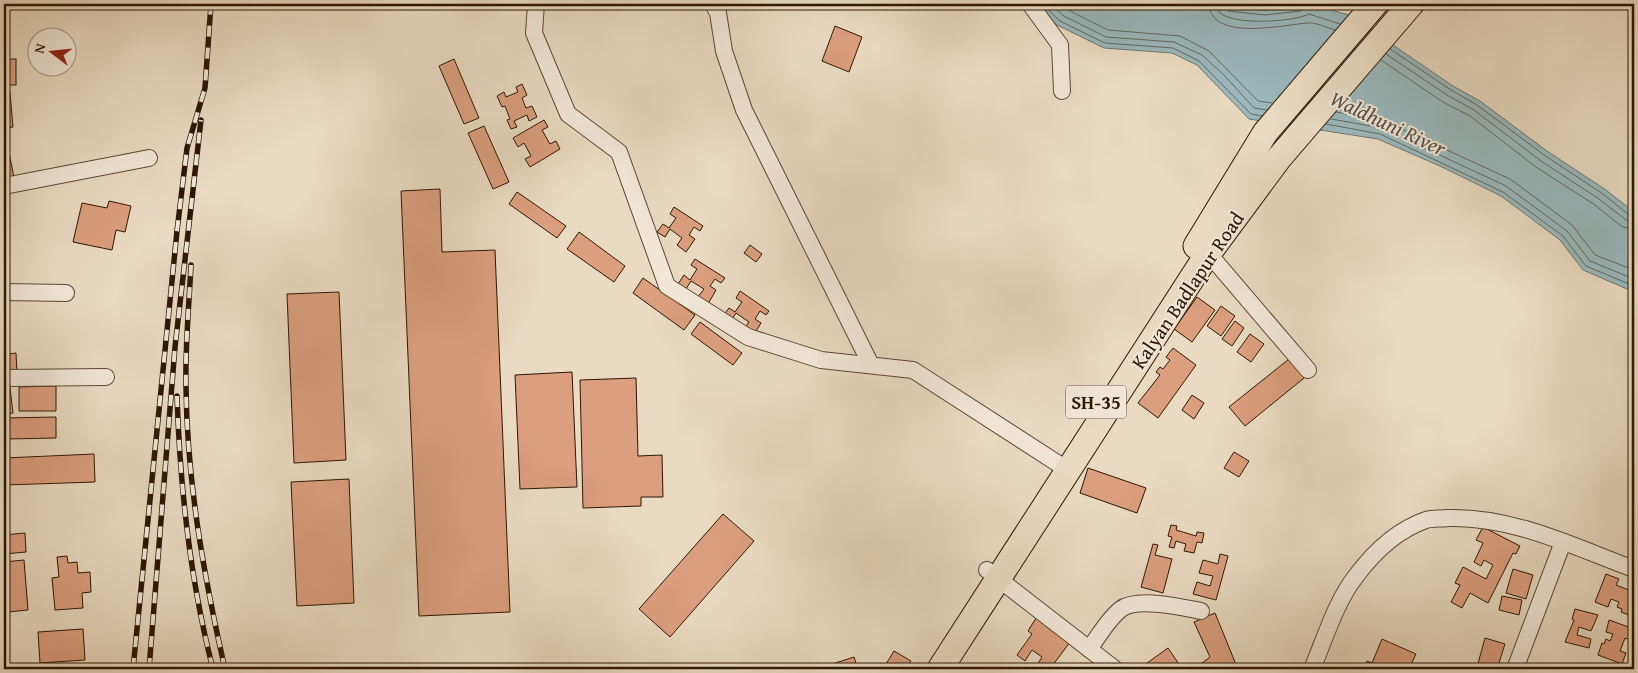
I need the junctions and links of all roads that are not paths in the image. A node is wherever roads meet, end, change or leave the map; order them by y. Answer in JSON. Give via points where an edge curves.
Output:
{"nodes":[{"id":1,"x":536,"y":4,"type":"edge"},
{"id":2,"x":713,"y":4,"type":"edge"},
{"id":3,"x":1030,"y":4,"type":"edge"},
{"id":4,"x":1375,"y":4,"type":"edge"},
{"id":5,"x":1405,"y":9,"type":"edge"},
{"id":6,"x":1062,"y":91,"type":"dead end"},
{"id":7,"x":149,"y":158,"type":"dead end"},
{"id":8,"x":4,"y":186,"type":"edge"},
{"id":9,"x":1203,"y":248,"type":"junction"},
{"id":10,"x":4,"y":292,"type":"edge"},
{"id":11,"x":66,"y":293,"type":"dead end"},
{"id":12,"x":871,"y":365,"type":"junction"},
{"id":13,"x":1308,"y":370,"type":"dead end"},
{"id":14,"x":106,"y":376,"type":"dead end"},
{"id":15,"x":4,"y":378,"type":"edge"},
{"id":16,"x":1057,"y":463,"type":"junction"},
{"id":17,"x":1563,"y":542,"type":"junction"},
{"id":18,"x":1634,"y":569,"type":"edge"},
{"id":19,"x":993,"y":575,"type":"junction"},
{"id":20,"x":1201,"y":611,"type":"dead end"},
{"id":21,"x":1089,"y":649,"type":"junction"},
{"id":22,"x":922,"y":669,"type":"edge"},
{"id":23,"x":940,"y":669,"type":"edge"},
{"id":24,"x":1115,"y":669,"type":"edge"},
{"id":25,"x":1312,"y":669,"type":"edge"},
{"id":26,"x":1515,"y":669,"type":"edge"}],
"edges":[{"from":1,"to":12,"type":"street","via":[[534,33],[568,114],[619,152],[667,286],[748,337],[821,360]]},
{"from":2,"to":12,"type":"street","via":[[718,13],[724,52],[744,110]]},
{"from":3,"to":6,"type":"street","via":[[1060,45]]},
{"from":4,"to":9,"type":"main road","name":"Kalyan Badlapur Road","number":"SH-35","via":[[1265,133]]},
{"from":5,"to":9,"type":"main road","name":"Kalyan Badlapur Road","number":"SH-35"},
{"from":7,"to":8,"type":"street"},
{"from":9,"to":13,"type":"street"},
{"from":9,"to":16,"type":"main road","name":"Kalyan Badlapur Road","number":"SH-35"},
{"from":9,"to":19,"type":"main road","name":"Kalyan Badlapur Road","number":"SH-35"},
{"from":10,"to":11,"type":"street"},
{"from":12,"to":16,"type":"street","via":[[913,370]]},
{"from":14,"to":15,"type":"street"},
{"from":16,"to":19,"type":"main road","name":"Kalyan Badlapur Road","number":"SH-35"},
{"from":17,"to":18,"type":"street"},
{"from":17,"to":25,"type":"street","via":[[1526,528],[1473,518],[1428,519],[1402,530],[1355,577],[1334,615]]},
{"from":17,"to":26,"type":"street"},
{"from":19,"to":21,"type":"street"},
{"from":19,"to":22,"type":"main road","name":"Kalyan Badlapur Road","number":"SH-35"},
{"from":19,"to":23,"type":"main road","name":"Kalyan Badlapur Road","number":"SH-35"},
{"from":20,"to":21,"type":"street","via":[[1180,606],[1134,604],[1122,608]]},
{"from":21,"to":24,"type":"street"}]}
